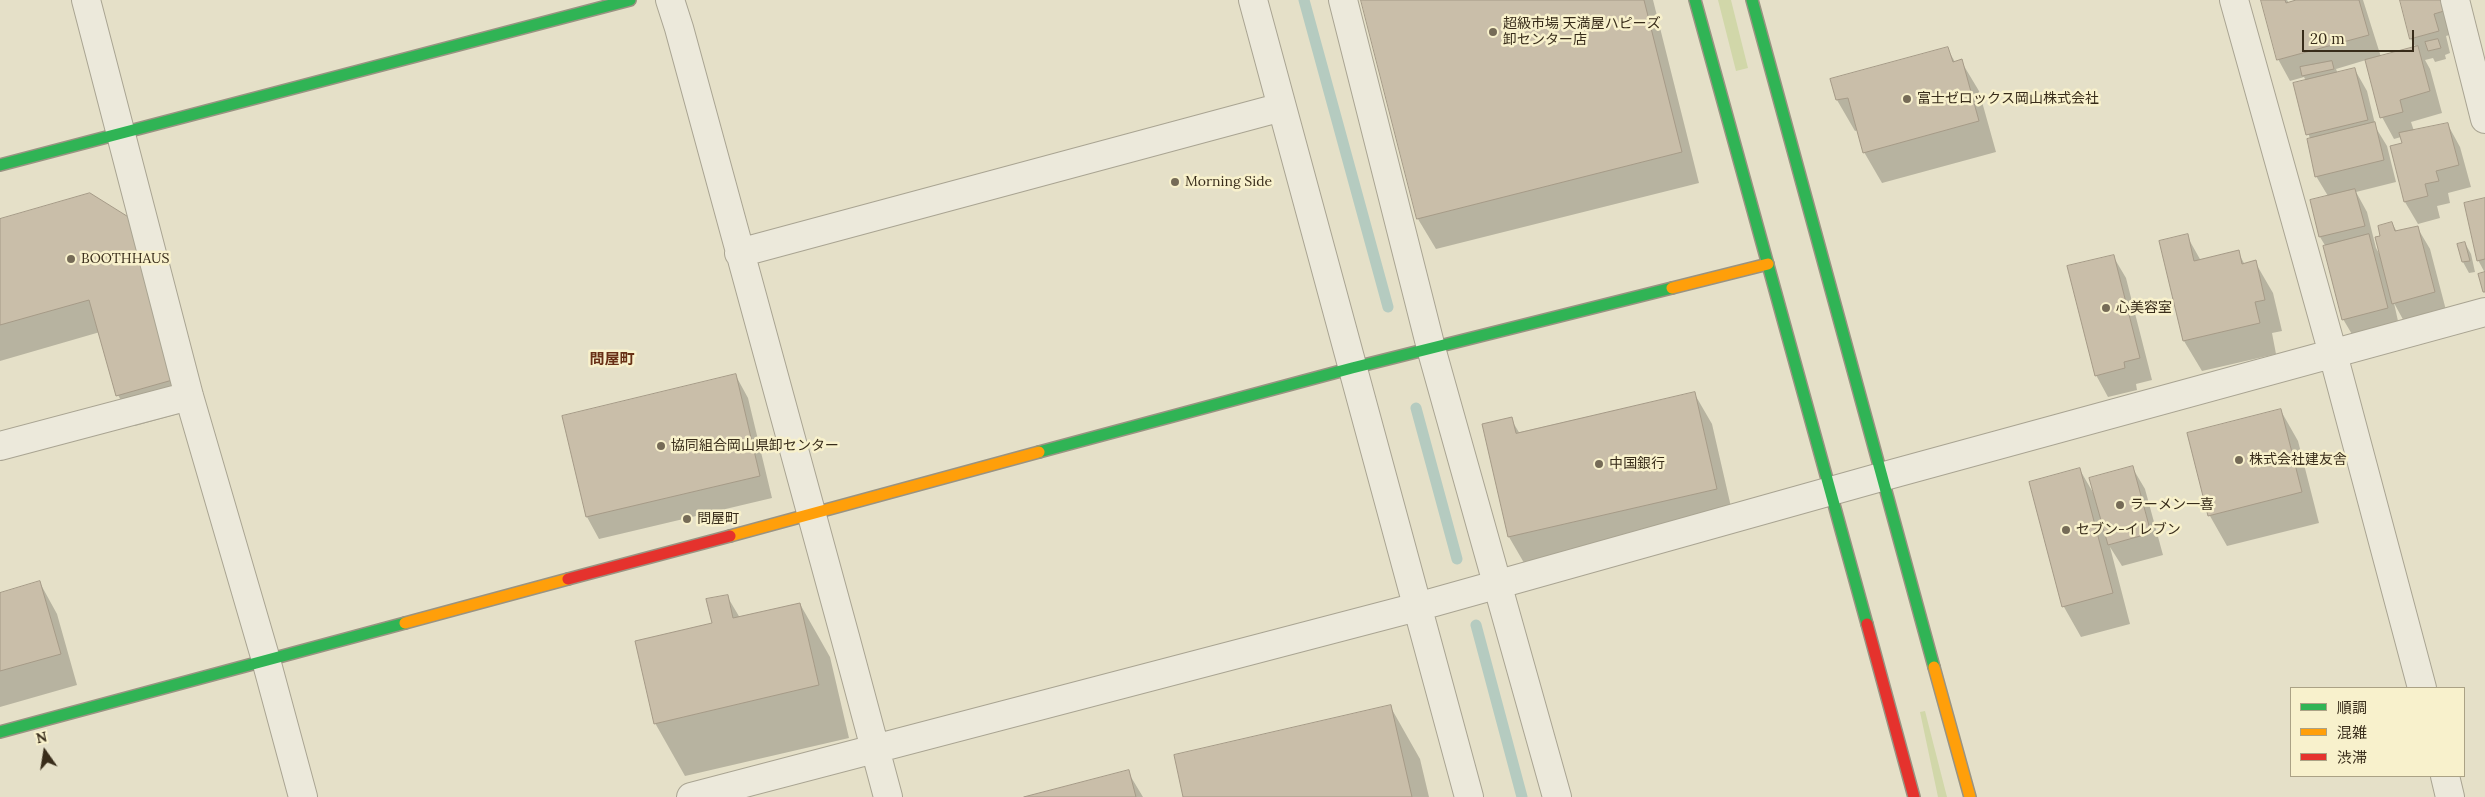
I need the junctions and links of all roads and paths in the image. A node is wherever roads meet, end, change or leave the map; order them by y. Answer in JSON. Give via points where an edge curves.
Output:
{"nodes":[{"id":1,"x":86,"y":0,"type":"edge"},
{"id":2,"x":630,"y":0,"type":"edge"},
{"id":3,"x":670,"y":0,"type":"edge"},
{"id":4,"x":1253,"y":0,"type":"edge"},
{"id":5,"x":1342,"y":0,"type":"edge"},
{"id":6,"x":1695,"y":0,"type":"edge"},
{"id":7,"x":1752,"y":0,"type":"edge"},
{"id":8,"x":2234,"y":0,"type":"edge"},
{"id":9,"x":2455,"y":0,"type":"edge"},
{"id":10,"x":1282,"y":107,"type":"junction"},
{"id":11,"x":2485,"y":119,"type":"edge"},
{"id":12,"x":119,"y":133,"type":"junction"},
{"id":13,"x":0,"y":165,"type":"edge"},
{"id":14,"x":739,"y":253,"type":"junction"},
{"id":15,"x":1768,"y":264,"type":"junction"},
{"id":16,"x":2485,"y":312,"type":"edge"},
{"id":17,"x":1431,"y":348,"type":"junction"},
{"id":18,"x":2333,"y":354,"type":"junction"},
{"id":19,"x":1352,"y":368,"type":"junction"},
{"id":20,"x":189,"y":396,"type":"junction"},
{"id":21,"x":0,"y":446,"type":"edge"},
{"id":22,"x":1881,"y":477,"type":"junction"},
{"id":23,"x":1830,"y":492,"type":"junction"},
{"id":24,"x":813,"y":514,"type":"junction"},
{"id":25,"x":1498,"y":585,"type":"junction"},
{"id":26,"x":1418,"y":607,"type":"junction"},
{"id":27,"x":266,"y":660,"type":"junction"},
{"id":28,"x":2422,"y":687,"type":"edge"},
{"id":29,"x":0,"y":732,"type":"edge"},
{"id":30,"x":875,"y":748,"type":"junction"},
{"id":31,"x":2445,"y":777,"type":"edge"},
{"id":32,"x":303,"y":797,"type":"edge"},
{"id":33,"x":691,"y":797,"type":"edge"},
{"id":34,"x":888,"y":797,"type":"edge"},
{"id":35,"x":1469,"y":797,"type":"edge"},
{"id":36,"x":1557,"y":797,"type":"edge"},
{"id":37,"x":1914,"y":797,"type":"edge"},
{"id":38,"x":1970,"y":797,"type":"edge"},
{"id":39,"x":2450,"y":797,"type":"edge"}],
"edges":[{"from":1,"to":12,"type":"street"},
{"from":2,"to":12,"type":"street"},
{"from":3,"to":14,"type":"street"},
{"from":4,"to":10,"type":"street"},
{"from":5,"to":17,"type":"street"},
{"from":6,"to":15,"type":"street"},
{"from":7,"to":22,"type":"street"},
{"from":8,"to":18,"type":"street"},
{"from":9,"to":11,"type":"street"},
{"from":10,"to":14,"type":"street"},
{"from":10,"to":19,"type":"street"},
{"from":12,"to":13,"type":"street"},
{"from":12,"to":20,"type":"street"},
{"from":14,"to":24,"type":"street"},
{"from":15,"to":17,"type":"street"},
{"from":15,"to":23,"type":"street"},
{"from":16,"to":18,"type":"street"},
{"from":17,"to":19,"type":"street"},
{"from":17,"to":25,"type":"street"},
{"from":18,"to":22,"type":"street"},
{"from":18,"to":28,"type":"street"},
{"from":19,"to":24,"type":"street"},
{"from":19,"to":26,"type":"street"},
{"from":20,"to":21,"type":"street"},
{"from":20,"to":27,"type":"street"},
{"from":22,"to":23,"type":"street"},
{"from":22,"to":38,"type":"street"},
{"from":23,"to":25,"type":"street"},
{"from":23,"to":37,"type":"street"},
{"from":24,"to":27,"type":"street"},
{"from":24,"to":30,"type":"street"},
{"from":25,"to":26,"type":"street"},
{"from":25,"to":36,"type":"street"},
{"from":26,"to":30,"type":"street"},
{"from":26,"to":35,"type":"street"},
{"from":27,"to":29,"type":"street"},
{"from":27,"to":32,"type":"street"},
{"from":30,"to":33,"type":"street"},
{"from":30,"to":34,"type":"street"},
{"from":31,"to":39,"type":"street"}]}
